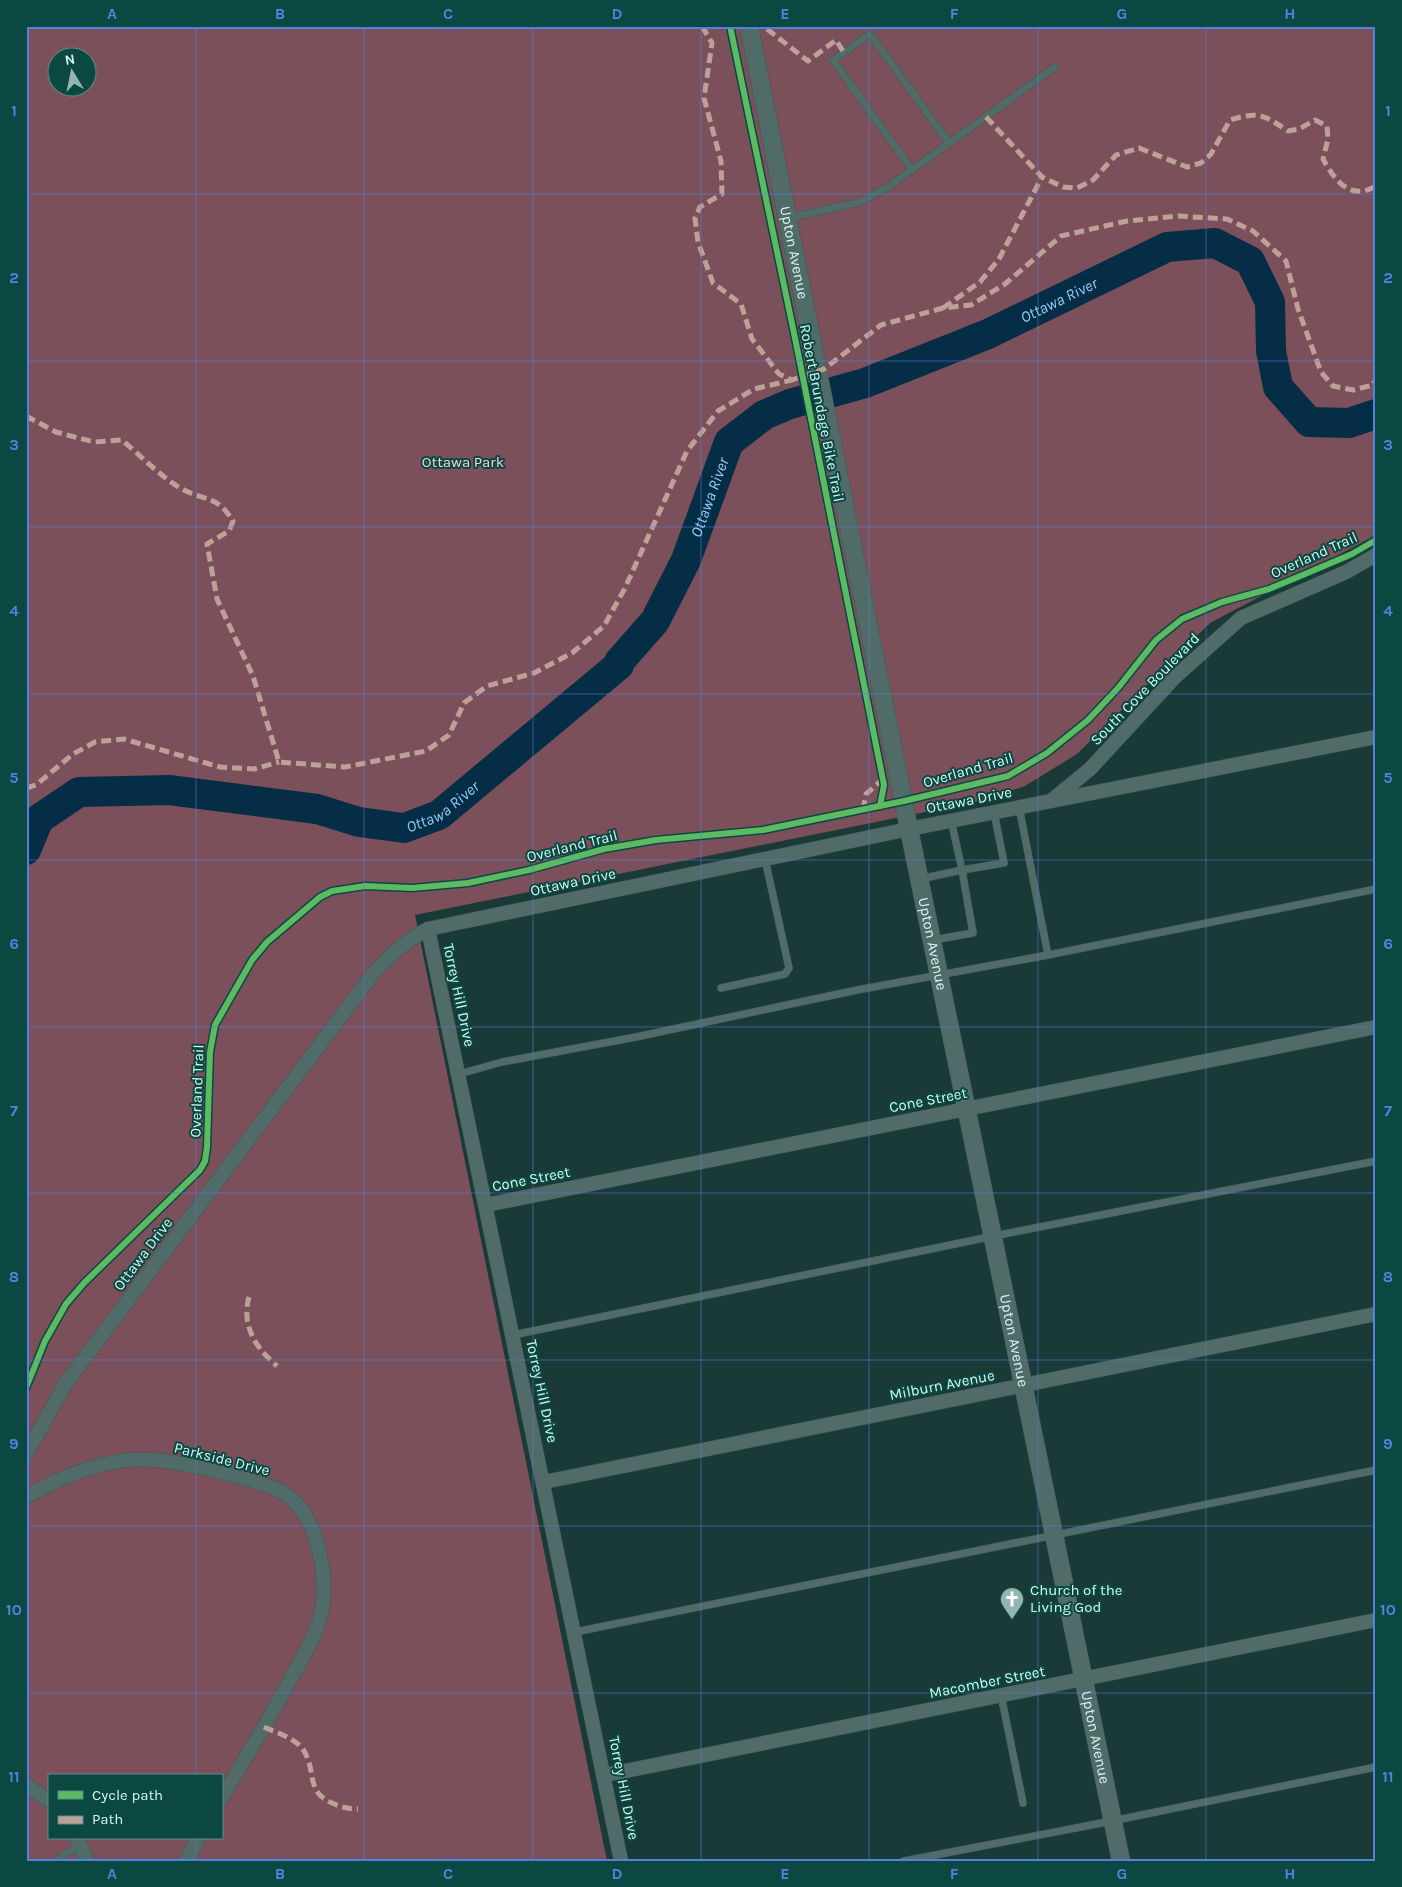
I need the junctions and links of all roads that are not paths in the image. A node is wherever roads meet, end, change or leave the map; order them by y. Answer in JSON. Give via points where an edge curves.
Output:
{"nodes":[{"id":1,"x":749,"y":26,"type":"edge"},
{"id":2,"x":1055,"y":66,"type":"dead end"},
{"id":3,"x":948,"y":143,"type":"junction"},
{"id":4,"x":912,"y":170,"type":"junction"},
{"id":5,"x":788,"y":218,"type":"junction"},
{"id":6,"x":1376,"y":555,"type":"edge"},
{"id":7,"x":1376,"y":737,"type":"edge"},
{"id":8,"x":1050,"y":801,"type":"junction"},
{"id":9,"x":1019,"y":807,"type":"junction"},
{"id":10,"x":994,"y":812,"type":"junction"},
{"id":11,"x":951,"y":820,"type":"junction"},
{"id":12,"x":909,"y":828,"type":"junction"},
{"id":13,"x":765,"y":859,"type":"junction"},
{"id":14,"x":962,"y":870,"type":"junction"},
{"id":15,"x":920,"y":879,"type":"junction"},
{"id":16,"x":1376,"y":889,"type":"edge"},
{"id":17,"x":428,"y":929,"type":"junction"},
{"id":18,"x":932,"y":940,"type":"junction"},
{"id":19,"x":1048,"y":955,"type":"junction"},
{"id":20,"x":940,"y":974,"type":"junction"},
{"id":21,"x":721,"y":988,"type":"dead end"},
{"id":22,"x":1376,"y":1027,"type":"edge"},
{"id":23,"x":459,"y":1074,"type":"junction"},
{"id":24,"x":968,"y":1108,"type":"junction"},
{"id":25,"x":1376,"y":1161,"type":"edge"},
{"id":26,"x":486,"y":1205,"type":"junction"},
{"id":27,"x":994,"y":1236,"type":"junction"},
{"id":28,"x":1376,"y":1314,"type":"edge"},
{"id":29,"x":513,"y":1335,"type":"junction"},
{"id":30,"x":1024,"y":1385,"type":"junction"},
{"id":31,"x":26,"y":1454,"type":"edge"},
{"id":32,"x":1376,"y":1470,"type":"edge"},
{"id":33,"x":544,"y":1482,"type":"junction"},
{"id":34,"x":26,"y":1498,"type":"edge"},
{"id":35,"x":1054,"y":1534,"type":"junction"},
{"id":36,"x":1376,"y":1620,"type":"edge"},
{"id":37,"x":575,"y":1632,"type":"junction"},
{"id":38,"x":1083,"y":1679,"type":"junction"},
{"id":39,"x":1001,"y":1695,"type":"junction"},
{"id":40,"x":1376,"y":1767,"type":"edge"},
{"id":41,"x":605,"y":1775,"type":"junction"},
{"id":42,"x":26,"y":1785,"type":"edge"},
{"id":43,"x":222,"y":1797,"type":"edge"},
{"id":44,"x":48,"y":1800,"type":"edge"},
{"id":45,"x":1023,"y":1803,"type":"dead end"},
{"id":46,"x":1112,"y":1821,"type":"junction"},
{"id":47,"x":198,"y":1840,"type":"edge"},
{"id":48,"x":79,"y":1842,"type":"edge"},
{"id":49,"x":55,"y":1861,"type":"edge"},
{"id":50,"x":87,"y":1861,"type":"edge"},
{"id":51,"x":186,"y":1861,"type":"edge"},
{"id":52,"x":622,"y":1861,"type":"edge"},
{"id":53,"x":904,"y":1861,"type":"edge"},
{"id":54,"x":1121,"y":1861,"type":"edge"}],
"edges":[{"from":1,"to":5,"type":"street","name":"Upton Avenue"},
{"from":2,"to":3,"type":"lane"},
{"from":3,"to":4,"type":"lane"},
{"from":3,"to":4,"type":"lane","via":[[870,34],[833,60]]},
{"from":4,"to":5,"type":"lane","via":[[860,202]]},
{"from":5,"to":12,"type":"street","name":"Upton Avenue"},
{"from":6,"to":8,"type":"street","name":"South Cove Boulevard","via":[[1346,572],[1241,618],[1175,677],[1090,769]]},
{"from":7,"to":8,"type":"street","name":"Ottawa Drive"},
{"from":8,"to":9,"type":"street","name":"Ottawa Drive"},
{"from":9,"to":10,"type":"street","name":"Ottawa Drive"},
{"from":9,"to":19,"type":"lane"},
{"from":10,"to":11,"type":"street","name":"Ottawa Drive"},
{"from":10,"to":14,"type":"lane","via":[[1004,863]]},
{"from":11,"to":12,"type":"street","name":"Ottawa Drive"},
{"from":11,"to":14,"type":"lane"},
{"from":12,"to":13,"type":"street","name":"Ottawa Drive"},
{"from":12,"to":15,"type":"street","name":"Upton Avenue"},
{"from":13,"to":17,"type":"street","name":"Ottawa Drive"},
{"from":13,"to":21,"type":"lane","via":[[789,968],[785,974]]},
{"from":14,"to":15,"type":"lane"},
{"from":14,"to":18,"type":"lane","via":[[973,932]]},
{"from":15,"to":18,"type":"street","name":"Upton Avenue"},
{"from":16,"to":19,"type":"lane"},
{"from":17,"to":23,"type":"street","name":"Torrey Hill Drive"},
{"from":17,"to":31,"type":"street","name":"Ottawa Drive","via":[[409,938],[372,975],[66,1383]]},
{"from":18,"to":20,"type":"street","name":"Upton Avenue"},
{"from":19,"to":20,"type":"lane"},
{"from":20,"to":23,"type":"lane","via":[[502,1062]]},
{"from":20,"to":24,"type":"street","name":"Upton Avenue"},
{"from":22,"to":24,"type":"street","name":"Cone Street"},
{"from":23,"to":26,"type":"street","name":"Torrey Hill Drive"},
{"from":24,"to":26,"type":"street","name":"Cone Street"},
{"from":24,"to":27,"type":"street","name":"Upton Avenue"},
{"from":25,"to":27,"type":"lane"},
{"from":26,"to":29,"type":"street","name":"Torrey Hill Drive"},
{"from":27,"to":29,"type":"lane"},
{"from":27,"to":30,"type":"street","name":"Upton Avenue"},
{"from":28,"to":30,"type":"street","name":"Milburn Avenue"},
{"from":29,"to":33,"type":"street","name":"Torrey Hill Drive"},
{"from":30,"to":33,"type":"street","name":"Milburn Avenue"},
{"from":30,"to":35,"type":"street","name":"Upton Avenue"},
{"from":32,"to":35,"type":"lane"},
{"from":33,"to":37,"type":"street","name":"Torrey Hill Drive"},
{"from":34,"to":43,"type":"street","name":"Parkside Drive","via":[[98,1466],[145,1459],[184,1464],[268,1487],[290,1499],[300,1510],[315,1536],[322,1571],[319,1625]]},
{"from":35,"to":37,"type":"lane"},
{"from":35,"to":38,"type":"street","name":"Upton Avenue"},
{"from":36,"to":38,"type":"street","name":"Macomber Street"},
{"from":37,"to":41,"type":"street","name":"Torrey Hill Drive"},
{"from":38,"to":39,"type":"street","name":"Macomber Street"},
{"from":38,"to":46,"type":"street","name":"Upton Avenue"},
{"from":39,"to":41,"type":"street","name":"Macomber Street"},
{"from":39,"to":45,"type":"lane"},
{"from":40,"to":46,"type":"lane"},
{"from":41,"to":52,"type":"street","name":"Torrey Hill Drive"},
{"from":42,"to":44,"type":"street"},
{"from":46,"to":53,"type":"lane"},
{"from":46,"to":54,"type":"street","name":"Upton Avenue"},
{"from":47,"to":51,"type":"street"},
{"from":48,"to":49,"type":"lane"},
{"from":48,"to":50,"type":"street"}]}
